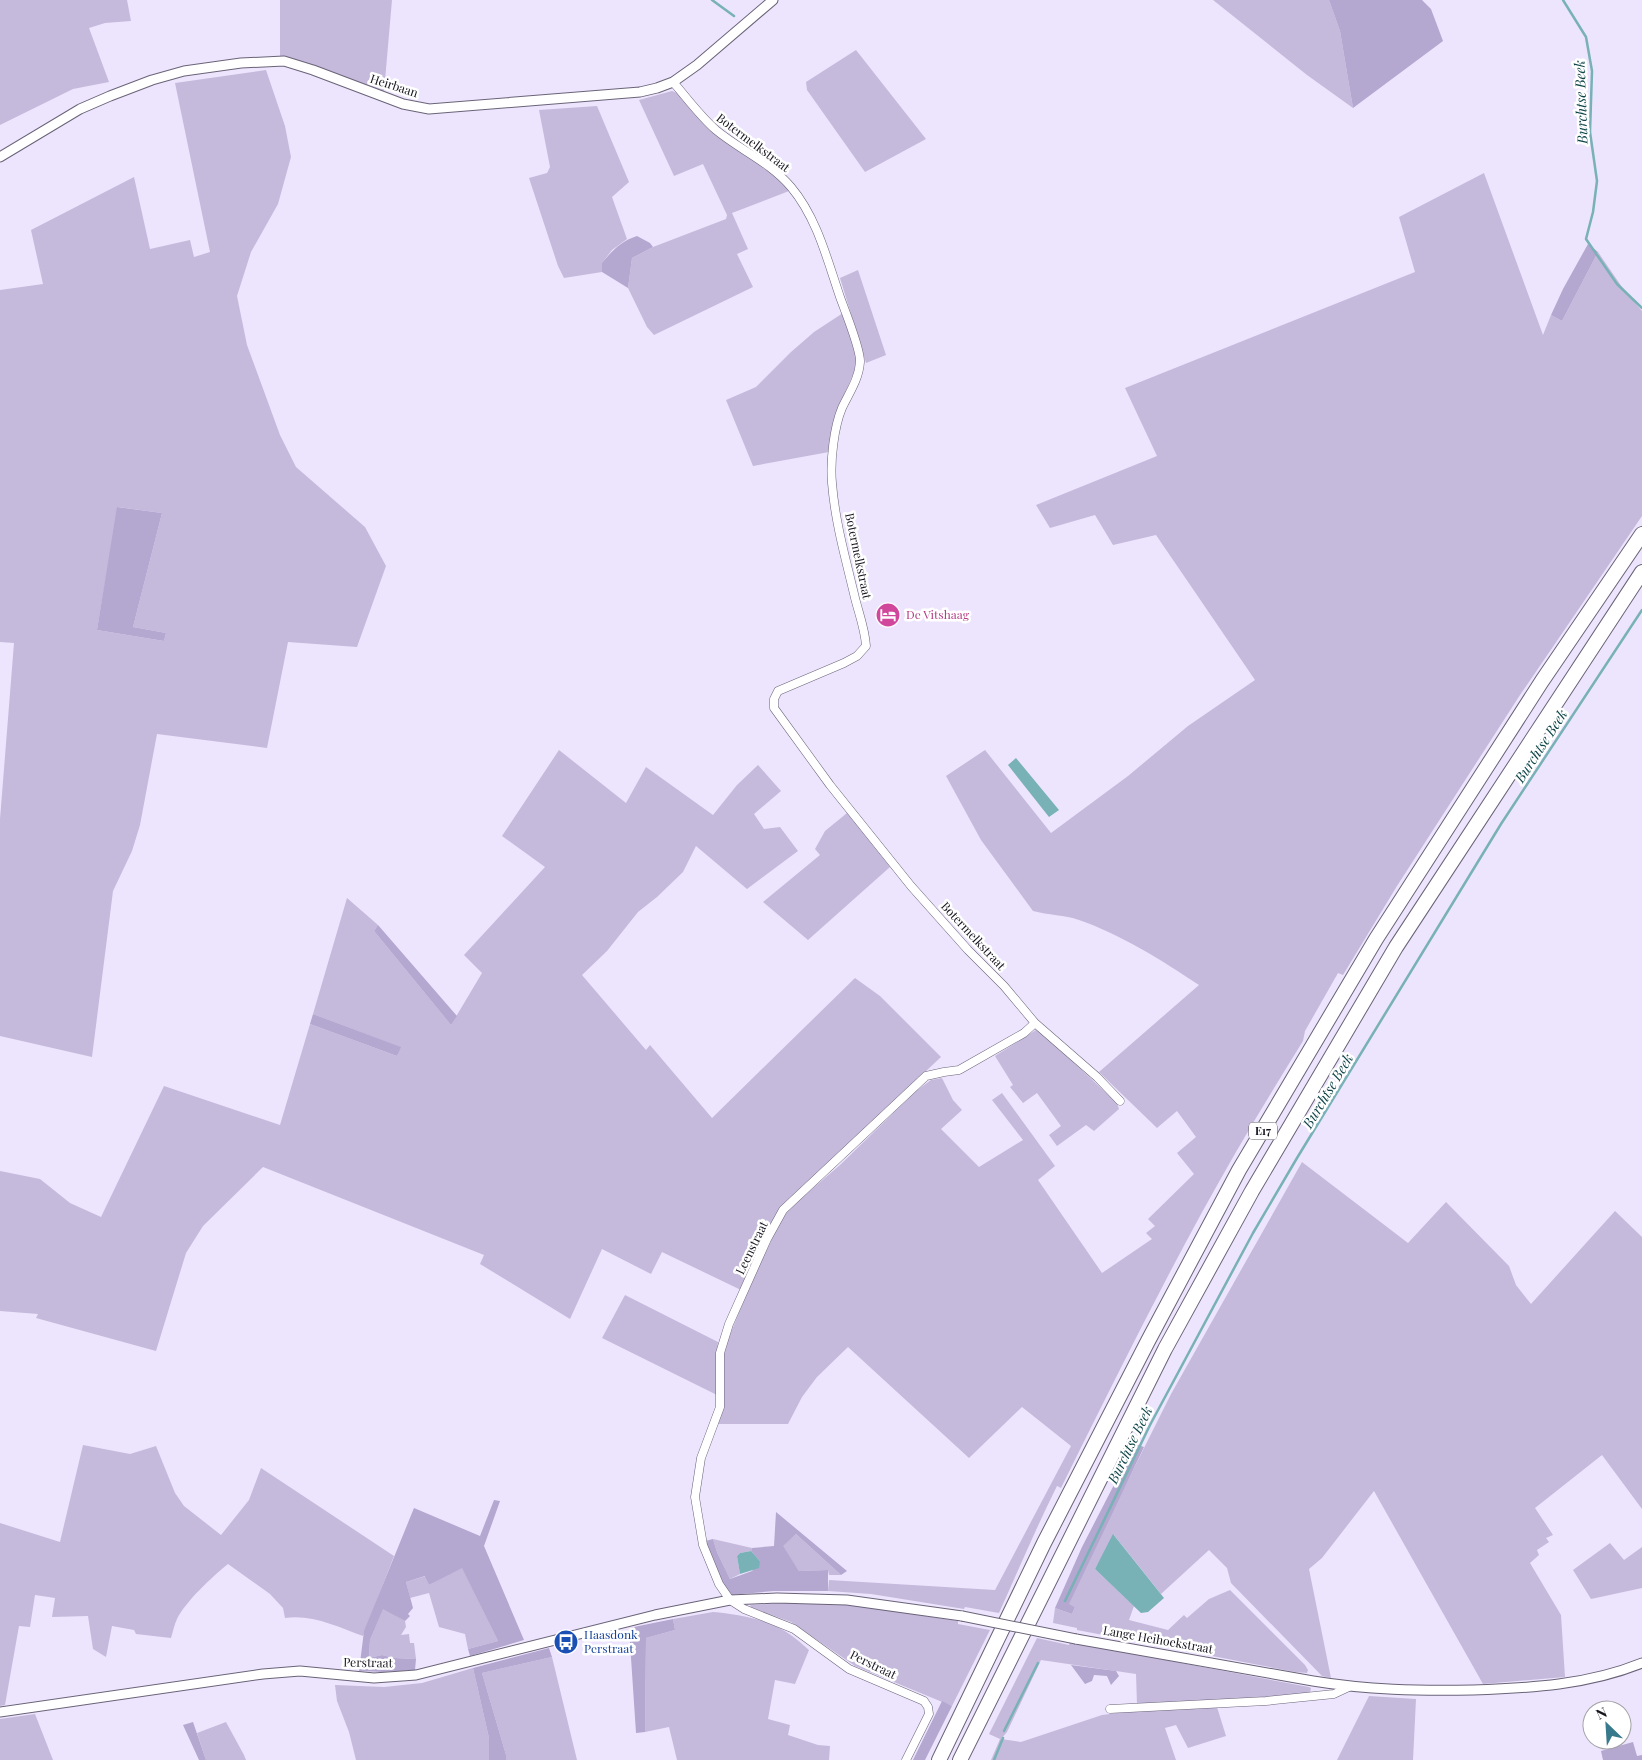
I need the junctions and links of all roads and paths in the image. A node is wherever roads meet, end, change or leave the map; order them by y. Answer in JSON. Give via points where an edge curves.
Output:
{"nodes":[{"id":1,"x":773,"y":0,"type":"edge"},
{"id":2,"x":673,"y":82,"type":"junction"},
{"id":3,"x":0,"y":157,"type":"edge"},
{"id":4,"x":1642,"y":534,"type":"edge"},
{"id":5,"x":1642,"y":572,"type":"edge"},
{"id":6,"x":1035,"y":1023,"type":"junction"},
{"id":7,"x":1120,"y":1101,"type":"dead end"},
{"id":8,"x":730,"y":1600,"type":"junction"},
{"id":9,"x":962,"y":1616,"type":"joint"},
{"id":10,"x":1642,"y":1663,"type":"edge"},
{"id":11,"x":1349,"y":1687,"type":"junction"},
{"id":12,"x":1110,"y":1709,"type":"dead end"},
{"id":13,"x":0,"y":1712,"type":"edge"},
{"id":14,"x":906,"y":1760,"type":"edge"},
{"id":15,"x":939,"y":1760,"type":"edge"},
{"id":16,"x":960,"y":1760,"type":"edge"}],
"edges":[{"from":1,"to":2,"type":"street","name":"Heirbaan","via":[[697,66]]},
{"from":2,"to":3,"type":"street","name":"Heirbaan","via":[[640,92],[429,109],[403,104],[284,61],[241,62],[184,71],[110,96],[80,109]]},
{"from":2,"to":6,"type":"street","name":"Botermelkstraat","via":[[717,131],[774,170],[799,198],[821,240],[861,361],[836,430],[832,481],[840,533],[866,646],[844,663],[778,691],[774,708],[830,785],[911,886]]},
{"from":4,"to":15,"type":"highway","number":"E17","via":[[1542,681],[1376,939],[1240,1170],[1049,1534]]},
{"from":5,"to":16,"type":"highway","number":"E17","via":[[1396,947],[1252,1191],[1165,1349]]},
{"from":6,"to":7,"type":"street","name":"Botermelkstraat"},
{"from":6,"to":8,"type":"street","name":"Leenstraat","via":[[959,1070],[926,1076],[783,1210],[767,1239],[729,1324],[720,1353],[720,1407],[701,1458],[695,1497],[703,1545],[719,1584]]},
{"from":8,"to":9,"type":"street","name":"Perstraat","via":[[847,1600]]},
{"from":8,"to":13,"type":"street","name":"Perstraat","via":[[655,1615],[416,1675],[374,1678],[300,1671],[263,1674]]},
{"from":8,"to":14,"type":"street","name":"Perstraat","via":[[794,1629],[849,1669],[924,1701],[930,1714]]},
{"from":9,"to":11,"type":"street","name":"Lange Heihoekstraat","bridge":true},
{"from":10,"to":11,"type":"street","name":"Lange Heihoekstraat","via":[[1589,1680],[1519,1689],[1397,1691]]},
{"from":11,"to":12,"type":"street","name":"Lange Heihoekstraat","via":[[1334,1694],[1266,1701]]}]}
